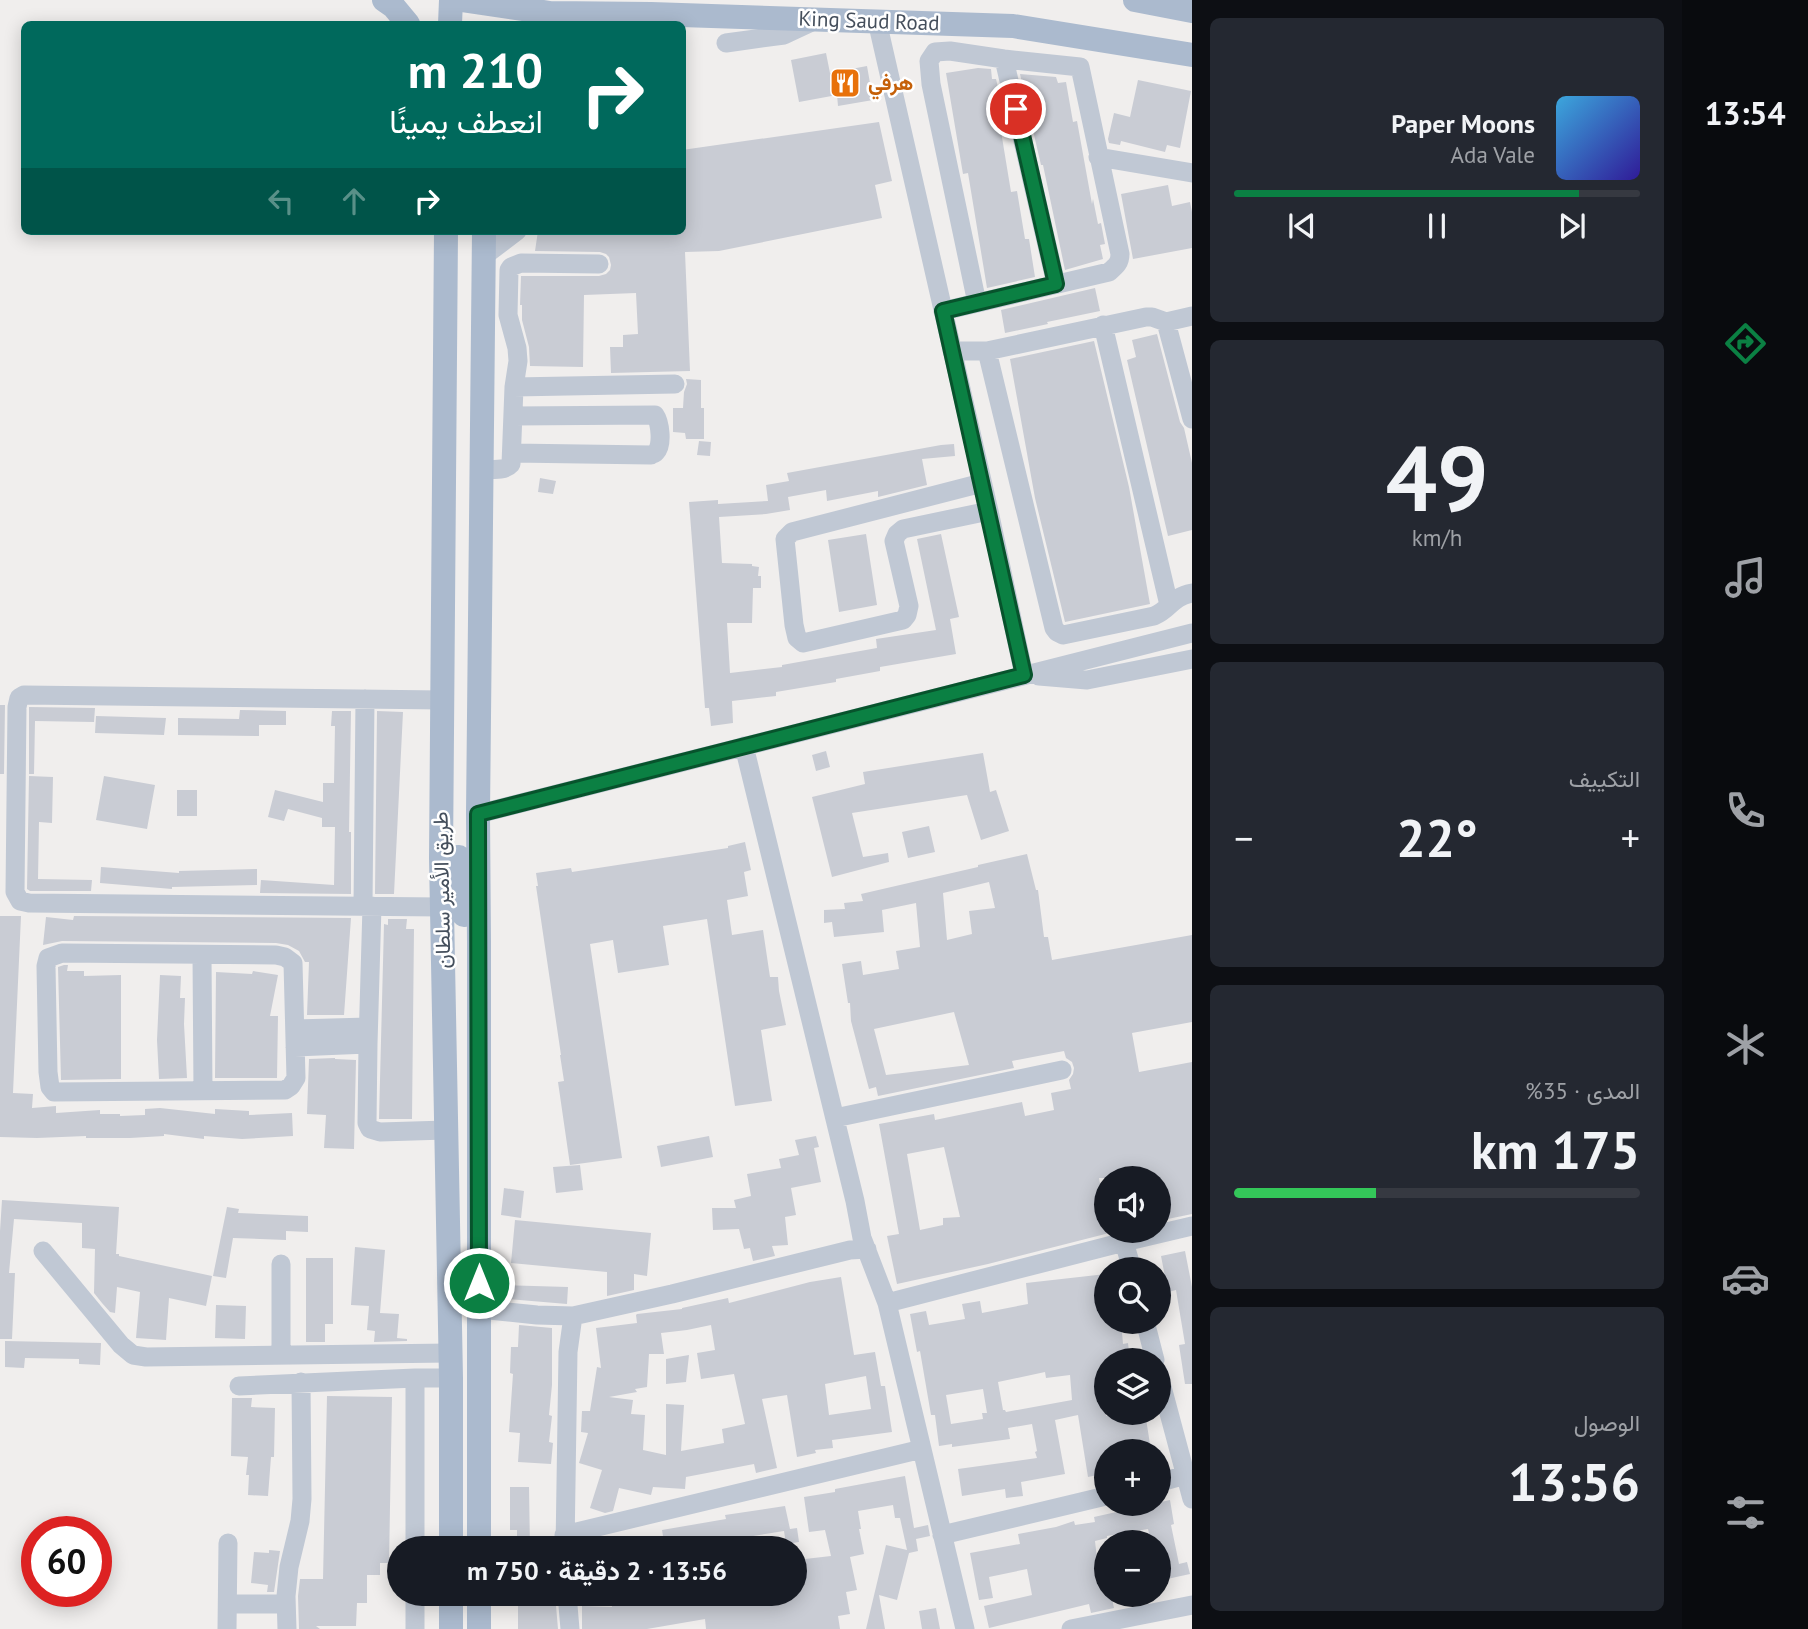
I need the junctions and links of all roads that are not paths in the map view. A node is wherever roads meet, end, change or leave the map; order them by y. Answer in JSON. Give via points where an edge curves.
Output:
{"nodes":[{"id":1,"x":384,"y":0,"type":"edge"},
{"id":2,"x":451,"y":0,"type":"edge"},
{"id":3,"x":1135,"y":0,"type":"edge"},
{"id":4,"x":477,"y":7,"type":"edge"},
{"id":5,"x":1192,"y":11,"type":"edge"},
{"id":6,"x":701,"y":16,"type":"junction"},
{"id":7,"x":819,"y":19,"type":"junction"},
{"id":8,"x":406,"y":21,"type":"edge"},
{"id":9,"x":450,"y":21,"type":"edge"},
{"id":10,"x":645,"y":21,"type":"edge"},
{"id":11,"x":877,"y":21,"type":"junction"},
{"id":12,"x":1013,"y":26,"type":"junction"},
{"id":13,"x":1192,"y":38,"type":"edge"},
{"id":14,"x":726,"y":43,"type":"dead end"},
{"id":15,"x":1192,"y":55,"type":"edge"},
{"id":16,"x":1004,"y":60,"type":"junction"},
{"id":17,"x":1098,"y":156,"type":"junction"},
{"id":18,"x":1192,"y":173,"type":"edge"},
{"id":19,"x":446,"y":235,"type":"edge"},
{"id":20,"x":484,"y":235,"type":"edge"},
{"id":21,"x":512,"y":235,"type":"edge"},
{"id":22,"x":484,"y":256,"type":"junction"},
{"id":23,"x":599,"y":264,"type":"dead end"},
{"id":24,"x":1056,"y":284,"type":"junction"},
{"id":25,"x":977,"y":303,"type":"junction"},
{"id":26,"x":943,"y":311,"type":"junction"},
{"id":27,"x":1192,"y":316,"type":"edge"},
{"id":28,"x":1166,"y":322,"type":"junction"},
{"id":29,"x":1103,"y":325,"type":"junction"},
{"id":30,"x":952,"y":351,"type":"junction"},
{"id":31,"x":987,"y":351,"type":"junction"},
{"id":32,"x":675,"y":384,"type":"dead end"},
{"id":33,"x":514,"y":387,"type":"junction"},
{"id":34,"x":513,"y":416,"type":"junction"},
{"id":35,"x":1192,"y":419,"type":"edge"},
{"id":36,"x":513,"y":453,"type":"junction"},
{"id":37,"x":482,"y":468,"type":"junction"},
{"id":38,"x":982,"y":484,"type":"junction"},
{"id":39,"x":897,"y":505,"type":"junction"},
{"id":40,"x":989,"y":511,"type":"junction"},
{"id":41,"x":903,"y":529,"type":"junction"},
{"id":42,"x":1192,"y":593,"type":"edge"},
{"id":43,"x":1169,"y":605,"type":"junction"},
{"id":44,"x":1192,"y":633,"type":"edge"},
{"id":45,"x":1192,"y":659,"type":"edge"},
{"id":46,"x":1024,"y":675,"type":"junction"},
{"id":47,"x":365,"y":699,"type":"junction"},
{"id":48,"x":442,"y":700,"type":"junction"},
{"id":49,"x":744,"y":746,"type":"junction"},
{"id":50,"x":478,"y":814,"type":"junction"},
{"id":51,"x":441,"y":858,"type":"junction"},
{"id":52,"x":368,"y":906,"type":"junction"},
{"id":53,"x":442,"y":907,"type":"junction"},
{"id":54,"x":479,"y":943,"type":"junction"},
{"id":55,"x":202,"y":955,"type":"junction"},
{"id":56,"x":368,"y":1036,"type":"junction"},
{"id":57,"x":295,"y":1038,"type":"junction"},
{"id":58,"x":1062,"y":1070,"type":"dead end"},
{"id":59,"x":202,"y":1091,"type":"junction"},
{"id":60,"x":835,"y":1118,"type":"junction"},
{"id":61,"x":446,"y":1130,"type":"junction"},
{"id":62,"x":1192,"y":1226,"type":"edge"},
{"id":63,"x":1171,"y":1231,"type":"edge"},
{"id":64,"x":1120,"y":1243,"type":"edge"},
{"id":65,"x":867,"y":1250,"type":"junction"},
{"id":66,"x":43,"y":1251,"type":"dead end"},
{"id":67,"x":281,"y":1264,"type":"dead end"},
{"id":68,"x":887,"y":1303,"type":"junction"},
{"id":69,"x":479,"y":1309,"type":"junction"},
{"id":70,"x":573,"y":1316,"type":"junction"},
{"id":71,"x":450,"y":1353,"type":"junction"},
{"id":72,"x":281,"y":1355,"type":"junction"},
{"id":73,"x":415,"y":1378,"type":"junction"},
{"id":74,"x":451,"y":1378,"type":"junction"},
{"id":75,"x":301,"y":1382,"type":"junction"},
{"id":76,"x":239,"y":1385,"type":"dead end"},
{"id":77,"x":1171,"y":1415,"type":"edge"},
{"id":78,"x":922,"y":1448,"type":"junction"},
{"id":79,"x":1189,"y":1474,"type":"edge"},
{"id":80,"x":1171,"y":1479,"type":"edge"},
{"id":81,"x":1094,"y":1499,"type":"edge"},
{"id":82,"x":1192,"y":1500,"type":"edge"},
{"id":83,"x":942,"y":1535,"type":"junction"},
{"id":84,"x":415,"y":1536,"type":"edge"},
{"id":85,"x":451,"y":1536,"type":"edge"},
{"id":86,"x":479,"y":1536,"type":"edge"},
{"id":87,"x":564,"y":1536,"type":"edge"},
{"id":88,"x":587,"y":1536,"type":"edge"},
{"id":89,"x":228,"y":1543,"type":"dead end"},
{"id":90,"x":228,"y":1604,"type":"junction"},
{"id":91,"x":286,"y":1604,"type":"junction"},
{"id":92,"x":1192,"y":1605,"type":"edge"},
{"id":93,"x":415,"y":1606,"type":"edge"},
{"id":94,"x":451,"y":1606,"type":"edge"},
{"id":95,"x":479,"y":1606,"type":"edge"},
{"id":96,"x":569,"y":1606,"type":"edge"},
{"id":97,"x":228,"y":1629,"type":"edge"},
{"id":98,"x":287,"y":1629,"type":"edge"},
{"id":99,"x":415,"y":1629,"type":"edge"},
{"id":100,"x":451,"y":1629,"type":"edge"},
{"id":101,"x":479,"y":1629,"type":"edge"},
{"id":102,"x":570,"y":1629,"type":"edge"},
{"id":103,"x":965,"y":1629,"type":"edge"},
{"id":104,"x":1071,"y":1629,"type":"edge"}],
"edges":[{"from":1,"to":8,"type":"main road"},
{"from":2,"to":9,"type":"main road"},
{"from":3,"to":5,"type":"main road"},
{"from":4,"to":6,"type":"main road","name":"King Saud Road"},
{"from":6,"to":7,"type":"main road","name":"King Saud Road"},
{"from":6,"to":10,"type":"main road"},
{"from":7,"to":11,"type":"main road","name":"King Saud Road"},
{"from":7,"to":14,"type":"street","via":[[783,35]]},
{"from":11,"to":12,"type":"main road","name":"King Saud Road"},
{"from":11,"to":26,"type":"street"},
{"from":12,"to":13,"type":"main road","via":[[1134,30]]},
{"from":12,"to":15,"type":"main road","name":"King Saud Road"},
{"from":16,"to":17,"type":"street","via":[[1080,67]]},
{"from":16,"to":24,"type":"street"},
{"from":16,"to":25,"type":"street","via":[[950,51],[935,52],[929,61]]},
{"from":17,"to":18,"type":"street"},
{"from":17,"to":24,"type":"street","via":[[1120,261],[1109,272]]},
{"from":19,"to":48,"type":"main road","name":"طريق الأمير سلطان"},
{"from":20,"to":22,"type":"main road","name":"طريق الأمير سلطان"},
{"from":21,"to":22,"type":"street"},
{"from":22,"to":37,"type":"main road","name":"طريق الأمير سلطان"},
{"from":23,"to":33,"type":"street","via":[[521,263],[511,267],[508,315],[518,361]]},
{"from":24,"to":25,"type":"street"},
{"from":25,"to":26,"type":"street"},
{"from":26,"to":30,"type":"street"},
{"from":27,"to":28,"type":"street"},
{"from":28,"to":29,"type":"street","via":[[1146,317]]},
{"from":28,"to":35,"type":"street"},
{"from":29,"to":31,"type":"street"},
{"from":29,"to":43,"type":"street"},
{"from":30,"to":31,"type":"street"},
{"from":30,"to":38,"type":"street"},
{"from":31,"to":43,"type":"street","via":[[1054,628],[1063,635],[1154,616]]},
{"from":32,"to":33,"type":"street"},
{"from":33,"to":34,"type":"street"},
{"from":34,"to":36,"type":"street"},
{"from":34,"to":36,"type":"street","via":[[655,415],[660,423],[659,448],[650,455]]},
{"from":36,"to":37,"type":"street","via":[[508,468]]},
{"from":37,"to":50,"type":"main road","name":"طريق الأمير سلطان"},
{"from":38,"to":39,"type":"street"},
{"from":38,"to":40,"type":"street"},
{"from":39,"to":41,"type":"street"},
{"from":39,"to":41,"type":"street","via":[[792,532],[785,539],[797,638],[803,643],[903,620],[909,606],[894,541]]},
{"from":40,"to":41,"type":"street"},
{"from":40,"to":46,"type":"street"},
{"from":42,"to":43,"type":"street"},
{"from":44,"to":46,"type":"street"},
{"from":45,"to":46,"type":"street","via":[[1087,680]]},
{"from":46,"to":49,"type":"street"},
{"from":47,"to":48,"type":"street"},
{"from":47,"to":52,"type":"street"},
{"from":47,"to":52,"type":"street","via":[[24,695],[17,707],[15,892],[20,901],[29,904]]},
{"from":48,"to":51,"type":"main road","name":"طريق الأمير سلطان"},
{"from":49,"to":50,"type":"street"},
{"from":49,"to":60,"type":"street"},
{"from":50,"to":54,"type":"main road","name":"طريق الأمير سلطان"},
{"from":51,"to":53,"type":"main road","name":"طريق الأمير سلطان"},
{"from":51,"to":54,"type":"main road","via":[[459,857],[465,925]]},
{"from":52,"to":53,"type":"street"},
{"from":52,"to":56,"type":"street"},
{"from":53,"to":61,"type":"main road","name":"طريق الأمير سلطان"},
{"from":54,"to":69,"type":"main road","name":"طريق الأمير سلطان"},
{"from":55,"to":57,"type":"street","via":[[276,955],[293,963]]},
{"from":55,"to":59,"type":"street"},
{"from":55,"to":59,"type":"street","via":[[62,953],[48,958],[46,966],[48,1072],[54,1092]]},
{"from":56,"to":57,"type":"street"},
{"from":56,"to":61,"type":"street","via":[[370,1129]]},
{"from":57,"to":59,"type":"street","via":[[296,1078],[285,1090]]},
{"from":58,"to":60,"type":"street"},
{"from":60,"to":65,"type":"street"},
{"from":61,"to":71,"type":"main road","name":"طريق الأمير سلطان"},
{"from":62,"to":63,"type":"street"},
{"from":64,"to":68,"type":"street"},
{"from":65,"to":68,"type":"street"},
{"from":65,"to":70,"type":"street","via":[[850,1250]]},
{"from":66,"to":72,"type":"street","via":[[133,1355]]},
{"from":67,"to":72,"type":"street"},
{"from":68,"to":78,"type":"street"},
{"from":69,"to":70,"type":"street"},
{"from":69,"to":86,"type":"main road","name":"طريق الأمير سلطان"},
{"from":70,"to":87,"type":"street","via":[[568,1352]]},
{"from":71,"to":72,"type":"street"},
{"from":71,"to":74,"type":"main road","name":"طريق الأمير سلطان"},
{"from":73,"to":74,"type":"street"},
{"from":73,"to":75,"type":"street"},
{"from":73,"to":84,"type":"street"},
{"from":74,"to":85,"type":"main road","name":"طريق الأمير سلطان"},
{"from":75,"to":76,"type":"street"},
{"from":75,"to":91,"type":"street","via":[[302,1499]]},
{"from":77,"to":79,"type":"street"},
{"from":78,"to":83,"type":"street"},
{"from":78,"to":88,"type":"street"},
{"from":79,"to":80,"type":"street"},
{"from":79,"to":82,"type":"street"},
{"from":81,"to":83,"type":"street"},
{"from":83,"to":103,"type":"street"},
{"from":89,"to":90,"type":"street"},
{"from":90,"to":91,"type":"street"},
{"from":90,"to":97,"type":"street"},
{"from":91,"to":98,"type":"street"},
{"from":92,"to":104,"type":"street"},
{"from":93,"to":99,"type":"street"},
{"from":94,"to":100,"type":"main road"},
{"from":95,"to":101,"type":"main road"},
{"from":96,"to":102,"type":"street"}]}
